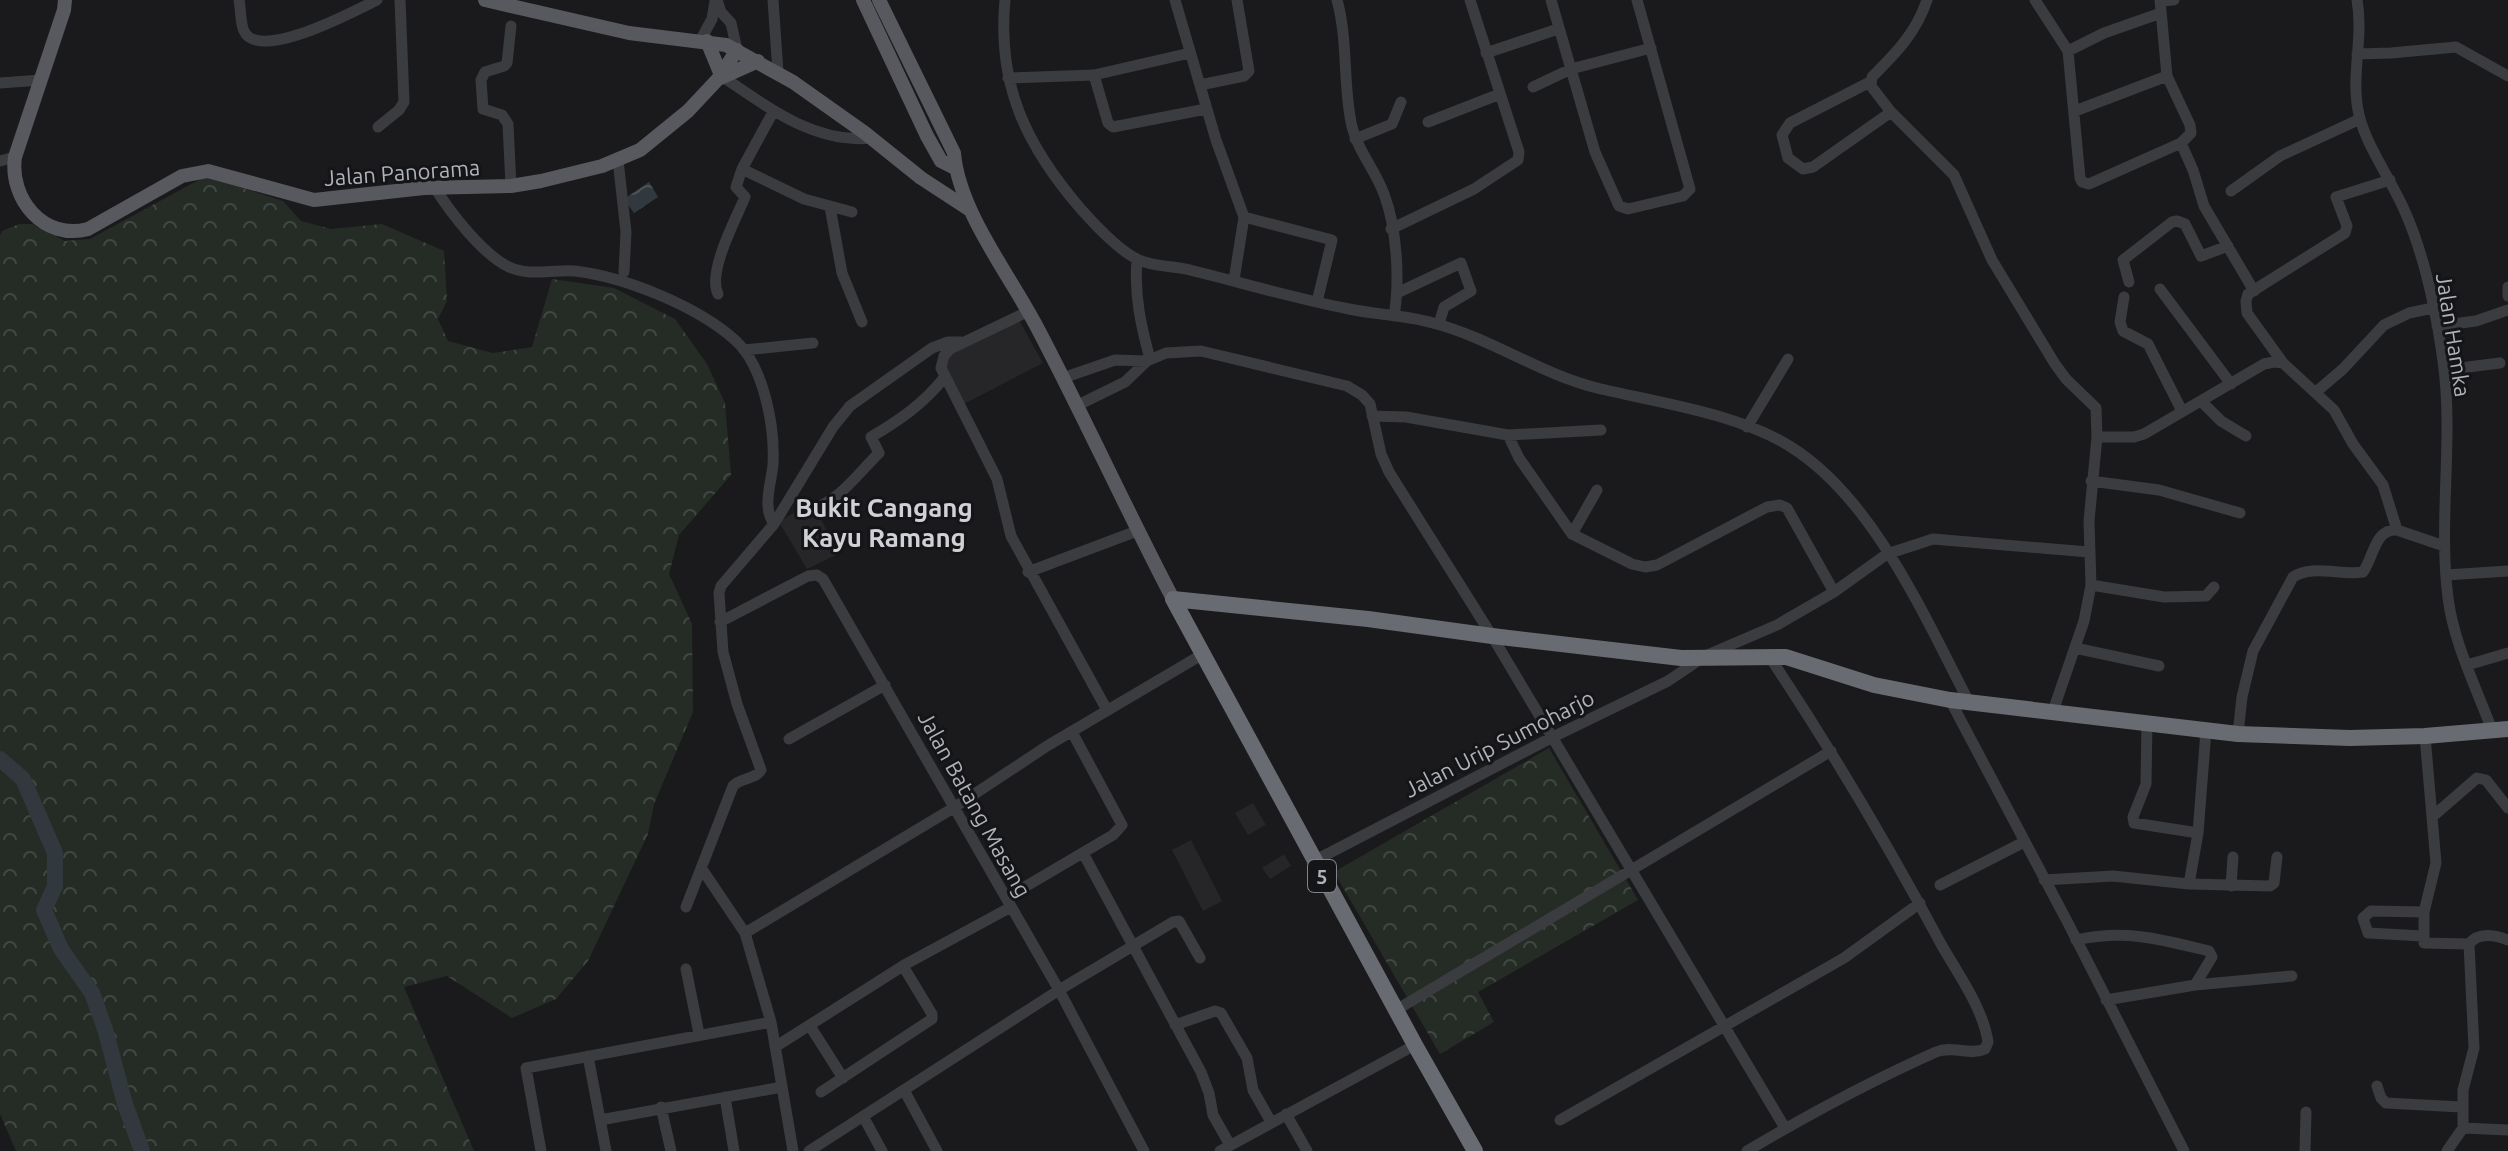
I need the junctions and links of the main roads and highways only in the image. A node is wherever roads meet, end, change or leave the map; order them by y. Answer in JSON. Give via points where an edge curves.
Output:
{"nodes":[{"id":1,"x":65,"y":0,"type":"edge"},
{"id":2,"x":485,"y":0,"type":"edge"},
{"id":3,"x":863,"y":0,"type":"edge"},
{"id":4,"x":879,"y":0,"type":"edge"},
{"id":5,"x":704,"y":41,"type":"junction"},
{"id":6,"x":737,"y":50,"type":"junction"},
{"id":7,"x":758,"y":61,"type":"junction"},
{"id":8,"x":720,"y":77,"type":"junction"},
{"id":9,"x":955,"y":168,"type":"junction"},
{"id":10,"x":970,"y":210,"type":"junction"},
{"id":11,"x":1173,"y":599,"type":"junction"},
{"id":12,"x":2500,"y":729,"type":"edge"},
{"id":13,"x":1475,"y":1151,"type":"edge"}],
"edges":[{"from":1,"to":8,"type":"main road","name":"Jalan Panorama","via":[[13,175],[36,217],[53,229],[74,233],[196,171],[314,200],[511,186],[554,178],[640,150]]},
{"from":2,"to":5,"type":"main road","via":[[629,33]]},
{"from":3,"to":9,"type":"main road","via":[[927,136],[941,161]]},
{"from":4,"to":9,"type":"main road","via":[[954,153]]},
{"from":5,"to":6,"type":"main road"},
{"from":5,"to":8,"type":"main road"},
{"from":6,"to":7,"type":"main road"},
{"from":6,"to":8,"type":"main road","name":"Jalan Panorama"},
{"from":7,"to":8,"type":"main road"},
{"from":7,"to":10,"type":"main road"},
{"from":9,"to":10,"type":"main road"},
{"from":10,"to":11,"type":"main road","via":[[1029,311]]},
{"from":11,"to":12,"type":"highway","via":[[1700,659],[1769,656],[1950,700],[2206,731],[2350,738]]},
{"from":11,"to":13,"type":"highway","number":"5"}]}
